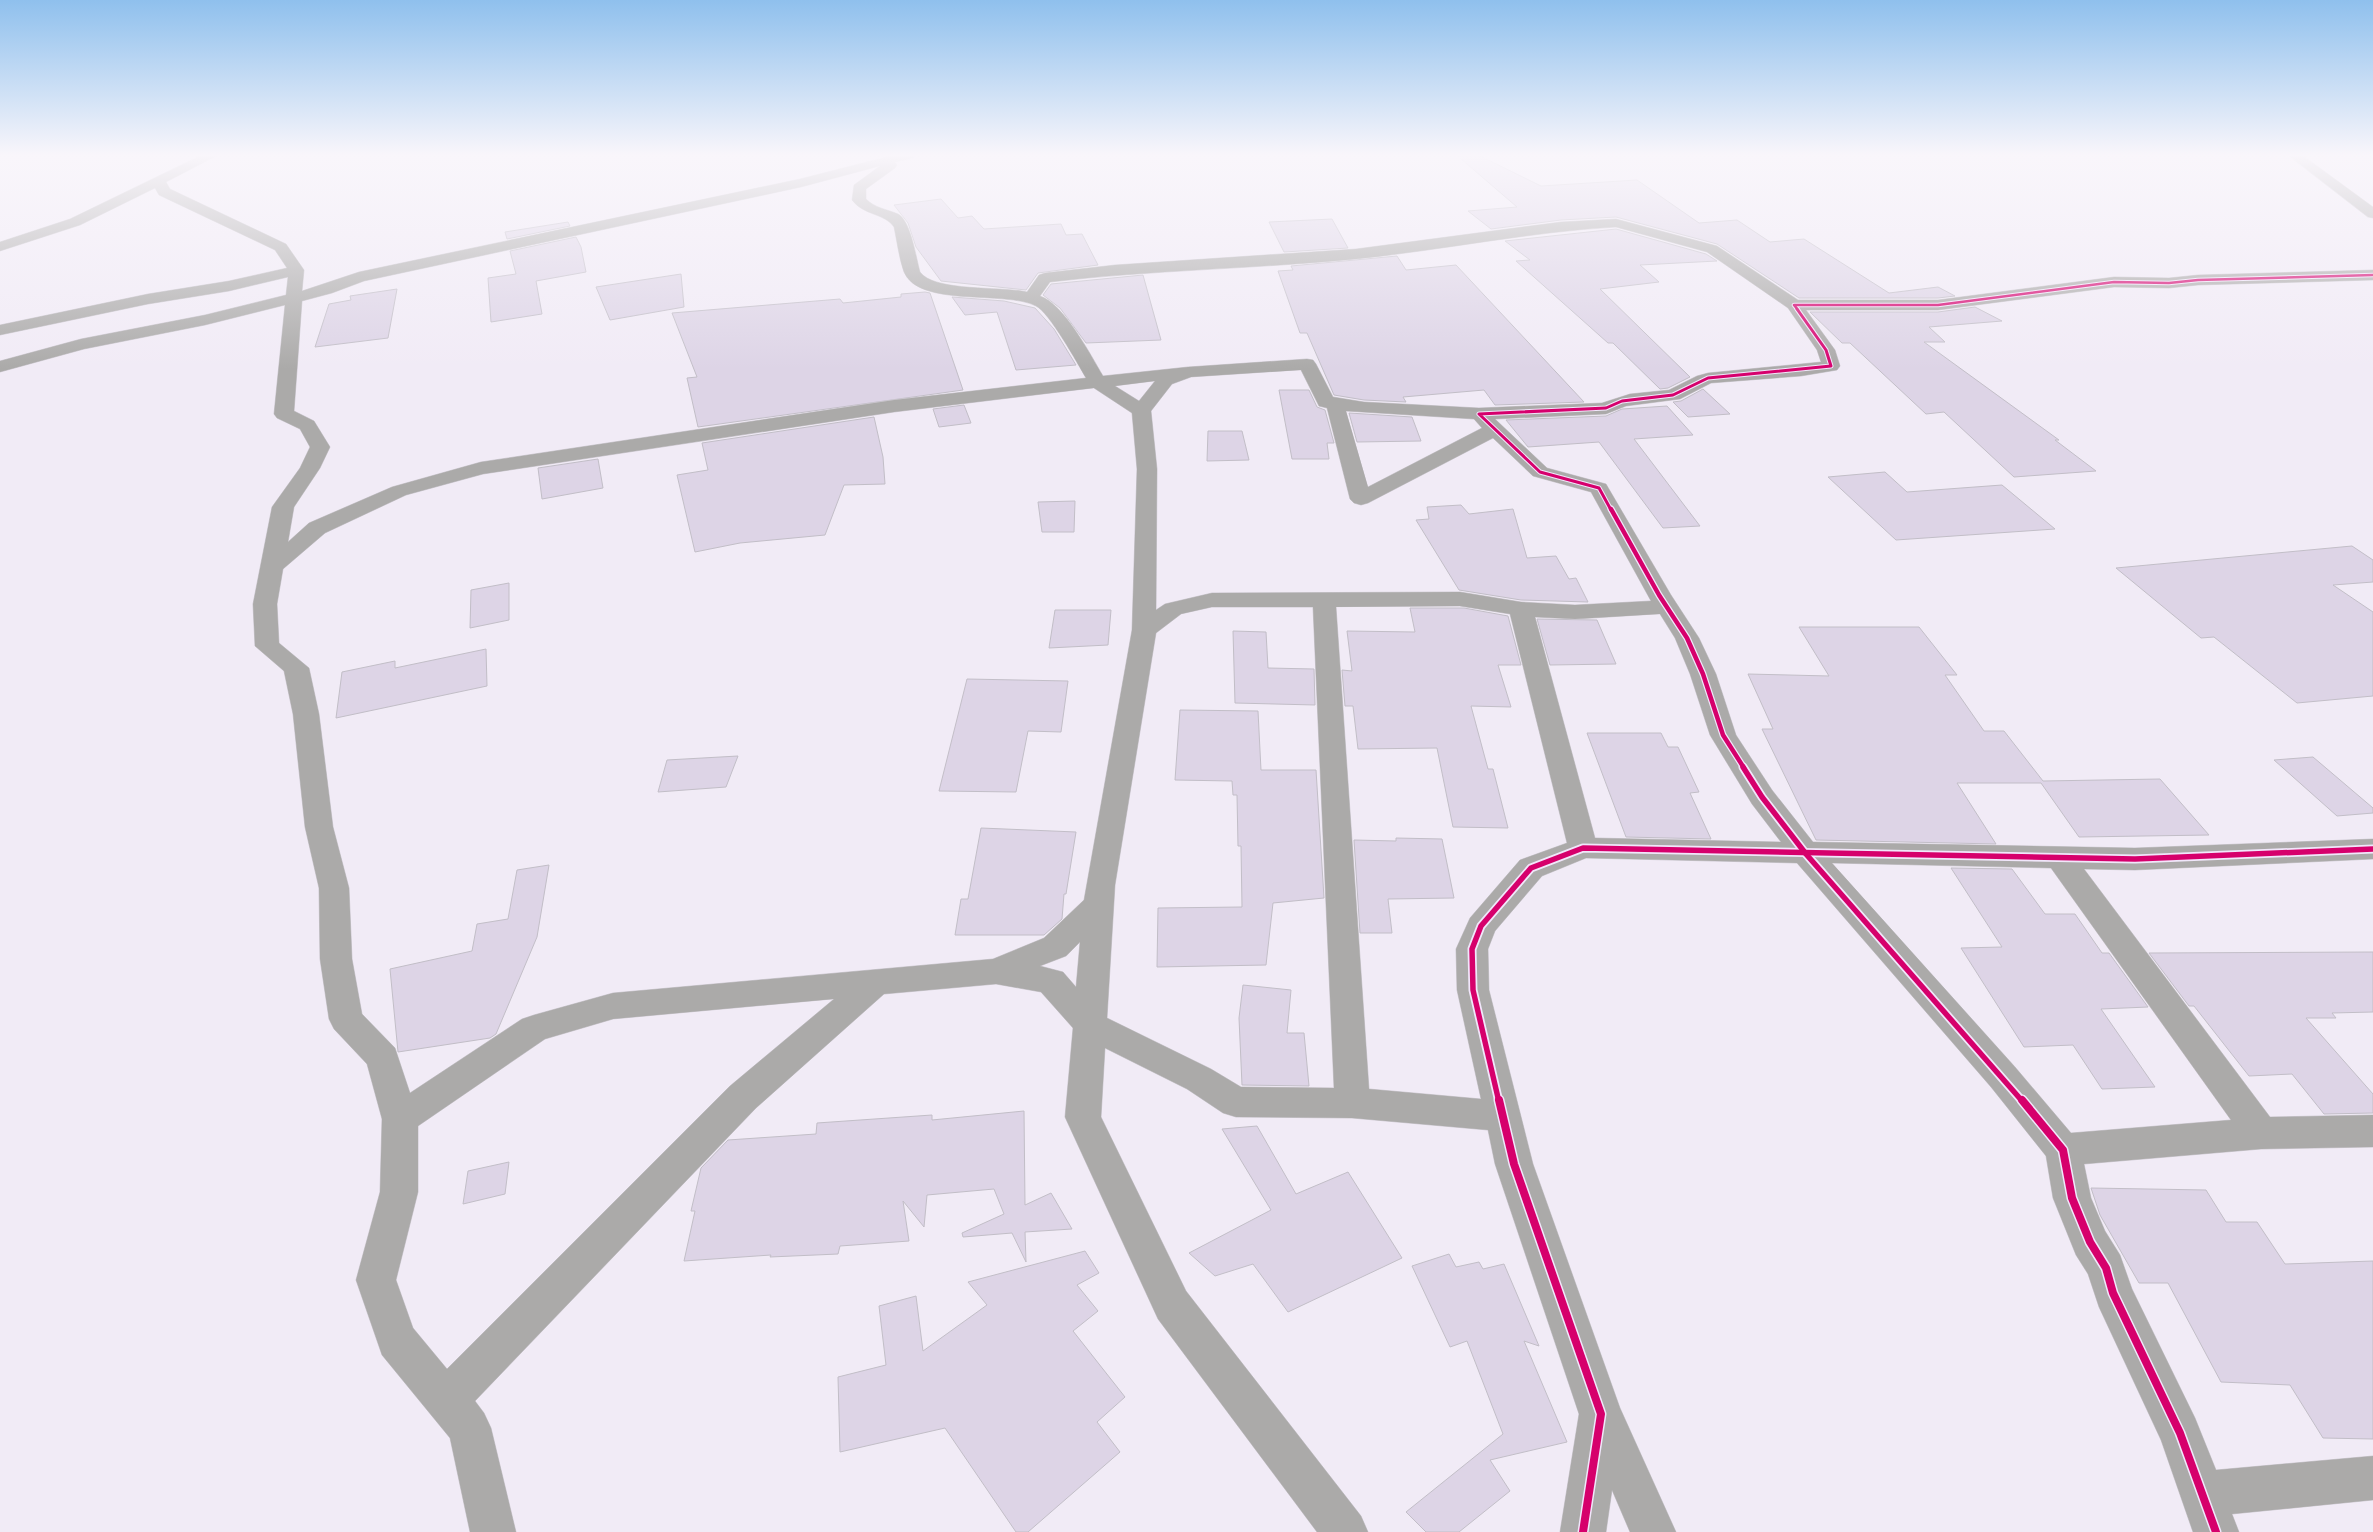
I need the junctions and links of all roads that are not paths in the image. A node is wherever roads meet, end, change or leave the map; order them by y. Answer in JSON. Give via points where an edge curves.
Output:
{"nodes":[{"id":1,"x":62,"y":226,"type":"edge"},
{"id":2,"x":237,"y":226,"type":"edge"},
{"id":3,"x":596,"y":226,"type":"edge"},
{"id":4,"x":900,"y":226,"type":"edge"},
{"id":5,"x":1559,"y":226,"type":"edge"},
{"id":6,"x":1629,"y":226,"type":"edge"},
{"id":7,"x":0,"y":247,"type":"edge"},
{"id":8,"x":2373,"y":275,"type":"edge"},
{"id":9,"x":294,"y":284,"type":"junction"},
{"id":10,"x":1030,"y":299,"type":"junction"},
{"id":11,"x":1794,"y":305,"type":"junction"},
{"id":12,"x":0,"y":330,"type":"edge"},
{"id":13,"x":0,"y":367,"type":"edge"},
{"id":14,"x":1188,"y":372,"type":"junction"},
{"id":15,"x":1097,"y":382,"type":"junction"},
{"id":16,"x":1335,"y":404,"type":"junction"},
{"id":17,"x":1141,"y":412,"type":"junction"},
{"id":18,"x":1487,"y":421,"type":"junction"},
{"id":19,"x":272,"y":567,"type":"junction"},
{"id":20,"x":1324,"y":600,"type":"junction"},
{"id":21,"x":1666,"y":607,"type":"junction"},
{"id":22,"x":1521,"y":609,"type":"junction"},
{"id":23,"x":1144,"y":630,"type":"junction"},
{"id":24,"x":1583,"y":848,"type":"junction"},
{"id":25,"x":2373,"y":849,"type":"edge"},
{"id":26,"x":1806,"y":854,"type":"junction"},
{"id":27,"x":2060,"y":858,"type":"junction"},
{"id":28,"x":1099,"y":904,"type":"junction"},
{"id":29,"x":996,"y":971,"type":"junction"},
{"id":30,"x":875,"y":983,"type":"junction"},
{"id":31,"x":1090,"y":1025,"type":"junction"},
{"id":32,"x":1352,"y":1103,"type":"junction"},
{"id":33,"x":1503,"y":1116,"type":"junction"},
{"id":34,"x":400,"y":1119,"type":"junction"},
{"id":35,"x":2373,"y":1131,"type":"edge"},
{"id":36,"x":2261,"y":1133,"type":"junction"},
{"id":37,"x":2063,"y":1150,"type":"junction"},
{"id":38,"x":446,"y":1400,"type":"junction"},
{"id":39,"x":1601,"y":1414,"type":"junction"},
{"id":40,"x":2373,"y":1478,"type":"edge"},
{"id":41,"x":2209,"y":1513,"type":"edge"},
{"id":42,"x":493,"y":1532,"type":"edge"},
{"id":43,"x":1345,"y":1532,"type":"edge"},
{"id":44,"x":1583,"y":1532,"type":"edge"},
{"id":45,"x":1653,"y":1532,"type":"edge"}],
"edges":[{"from":1,"to":7,"type":"street"},
{"from":2,"to":9,"type":"street","via":[[281,247]]},
{"from":3,"to":9,"type":"street","via":[[377,273]]},
{"from":4,"to":10,"type":"street","via":[[912,272],[918,281],[937,288],[991,291]]},
{"from":5,"to":10,"type":"street","via":[[1356,254],[1116,270],[1045,278]]},
{"from":6,"to":11,"type":"street","via":[[1712,249]]},
{"from":8,"to":11,"type":"street","via":[[2114,282],[1938,305]]},
{"from":9,"to":12,"type":"street","via":[[229,286],[148,299]]},
{"from":9,"to":13,"type":"street","via":[[205,320],[81,344]]},
{"from":9,"to":19,"type":"street","via":[[284,414],[302,420],[314,431],[320,447],[310,468],[283,507]]},
{"from":10,"to":15,"type":"street","via":[[1044,303],[1074,342]]},
{"from":11,"to":18,"type":"street","via":[[1826,350],[1831,366],[1710,378],[1672,395],[1626,400],[1606,408]]},
{"from":14,"to":15,"type":"street"},
{"from":14,"to":16,"type":"street","via":[[1307,364],[1326,402]]},
{"from":14,"to":17,"type":"street","via":[[1166,380]]},
{"from":15,"to":17,"type":"street"},
{"from":15,"to":19,"type":"street","via":[[894,406],[481,468],[399,491],[317,528]]},
{"from":16,"to":18,"type":"street"},
{"from":16,"to":18,"type":"street","via":[[1361,499]]},
{"from":17,"to":23,"type":"street","via":[[1147,469]]},
{"from":18,"to":21,"type":"street","via":[[1540,472],[1598,488]]},
{"from":19,"to":34,"type":"street","via":[[265,604],[267,646],[296,668],[306,714],[319,827],[334,888],[336,959],[346,1020],[383,1058]]},
{"from":20,"to":22,"type":"street","via":[[1460,599]]},
{"from":20,"to":23,"type":"street","via":[[1212,600],[1172,610]]},
{"from":20,"to":32,"type":"street"},
{"from":21,"to":22,"type":"street","via":[[1575,612]]},
{"from":21,"to":26,"type":"street","via":[[1687,638],[1703,674],[1723,736],[1762,797]]},
{"from":22,"to":24,"type":"street"},
{"from":23,"to":28,"type":"street"},
{"from":24,"to":26,"type":"street"},
{"from":24,"to":33,"type":"street","via":[[1531,868],[1481,926],[1472,949],[1473,990]]},
{"from":25,"to":27,"type":"street","via":[[2135,859]]},
{"from":26,"to":27,"type":"street"},
{"from":26,"to":37,"type":"street","via":[[2003,1077]]},
{"from":27,"to":36,"type":"street"},
{"from":28,"to":29,"type":"street","via":[[1055,947]]},
{"from":28,"to":31,"type":"street"},
{"from":29,"to":30,"type":"street"},
{"from":29,"to":31,"type":"street","via":[[1051,981]]},
{"from":30,"to":34,"type":"street","via":[[613,1006],[534,1029]]},
{"from":30,"to":38,"type":"street","via":[[743,1097]]},
{"from":31,"to":32,"type":"street","via":[[1199,1079],[1236,1102]]},
{"from":31,"to":43,"type":"street","via":[[1083,1117],[1172,1305]]},
{"from":32,"to":33,"type":"street"},
{"from":33,"to":39,"type":"street","via":[[1514,1164]]},
{"from":34,"to":38,"type":"street","via":[[399,1192],[376,1280],[397,1341]]},
{"from":35,"to":36,"type":"street"},
{"from":36,"to":37,"type":"street"},
{"from":37,"to":41,"type":"street","via":[[2072,1198],[2180,1433]]},
{"from":38,"to":42,"type":"street","via":[[469,1428]]},
{"from":39,"to":44,"type":"street"},
{"from":39,"to":45,"type":"street"},
{"from":40,"to":41,"type":"street"}]}
